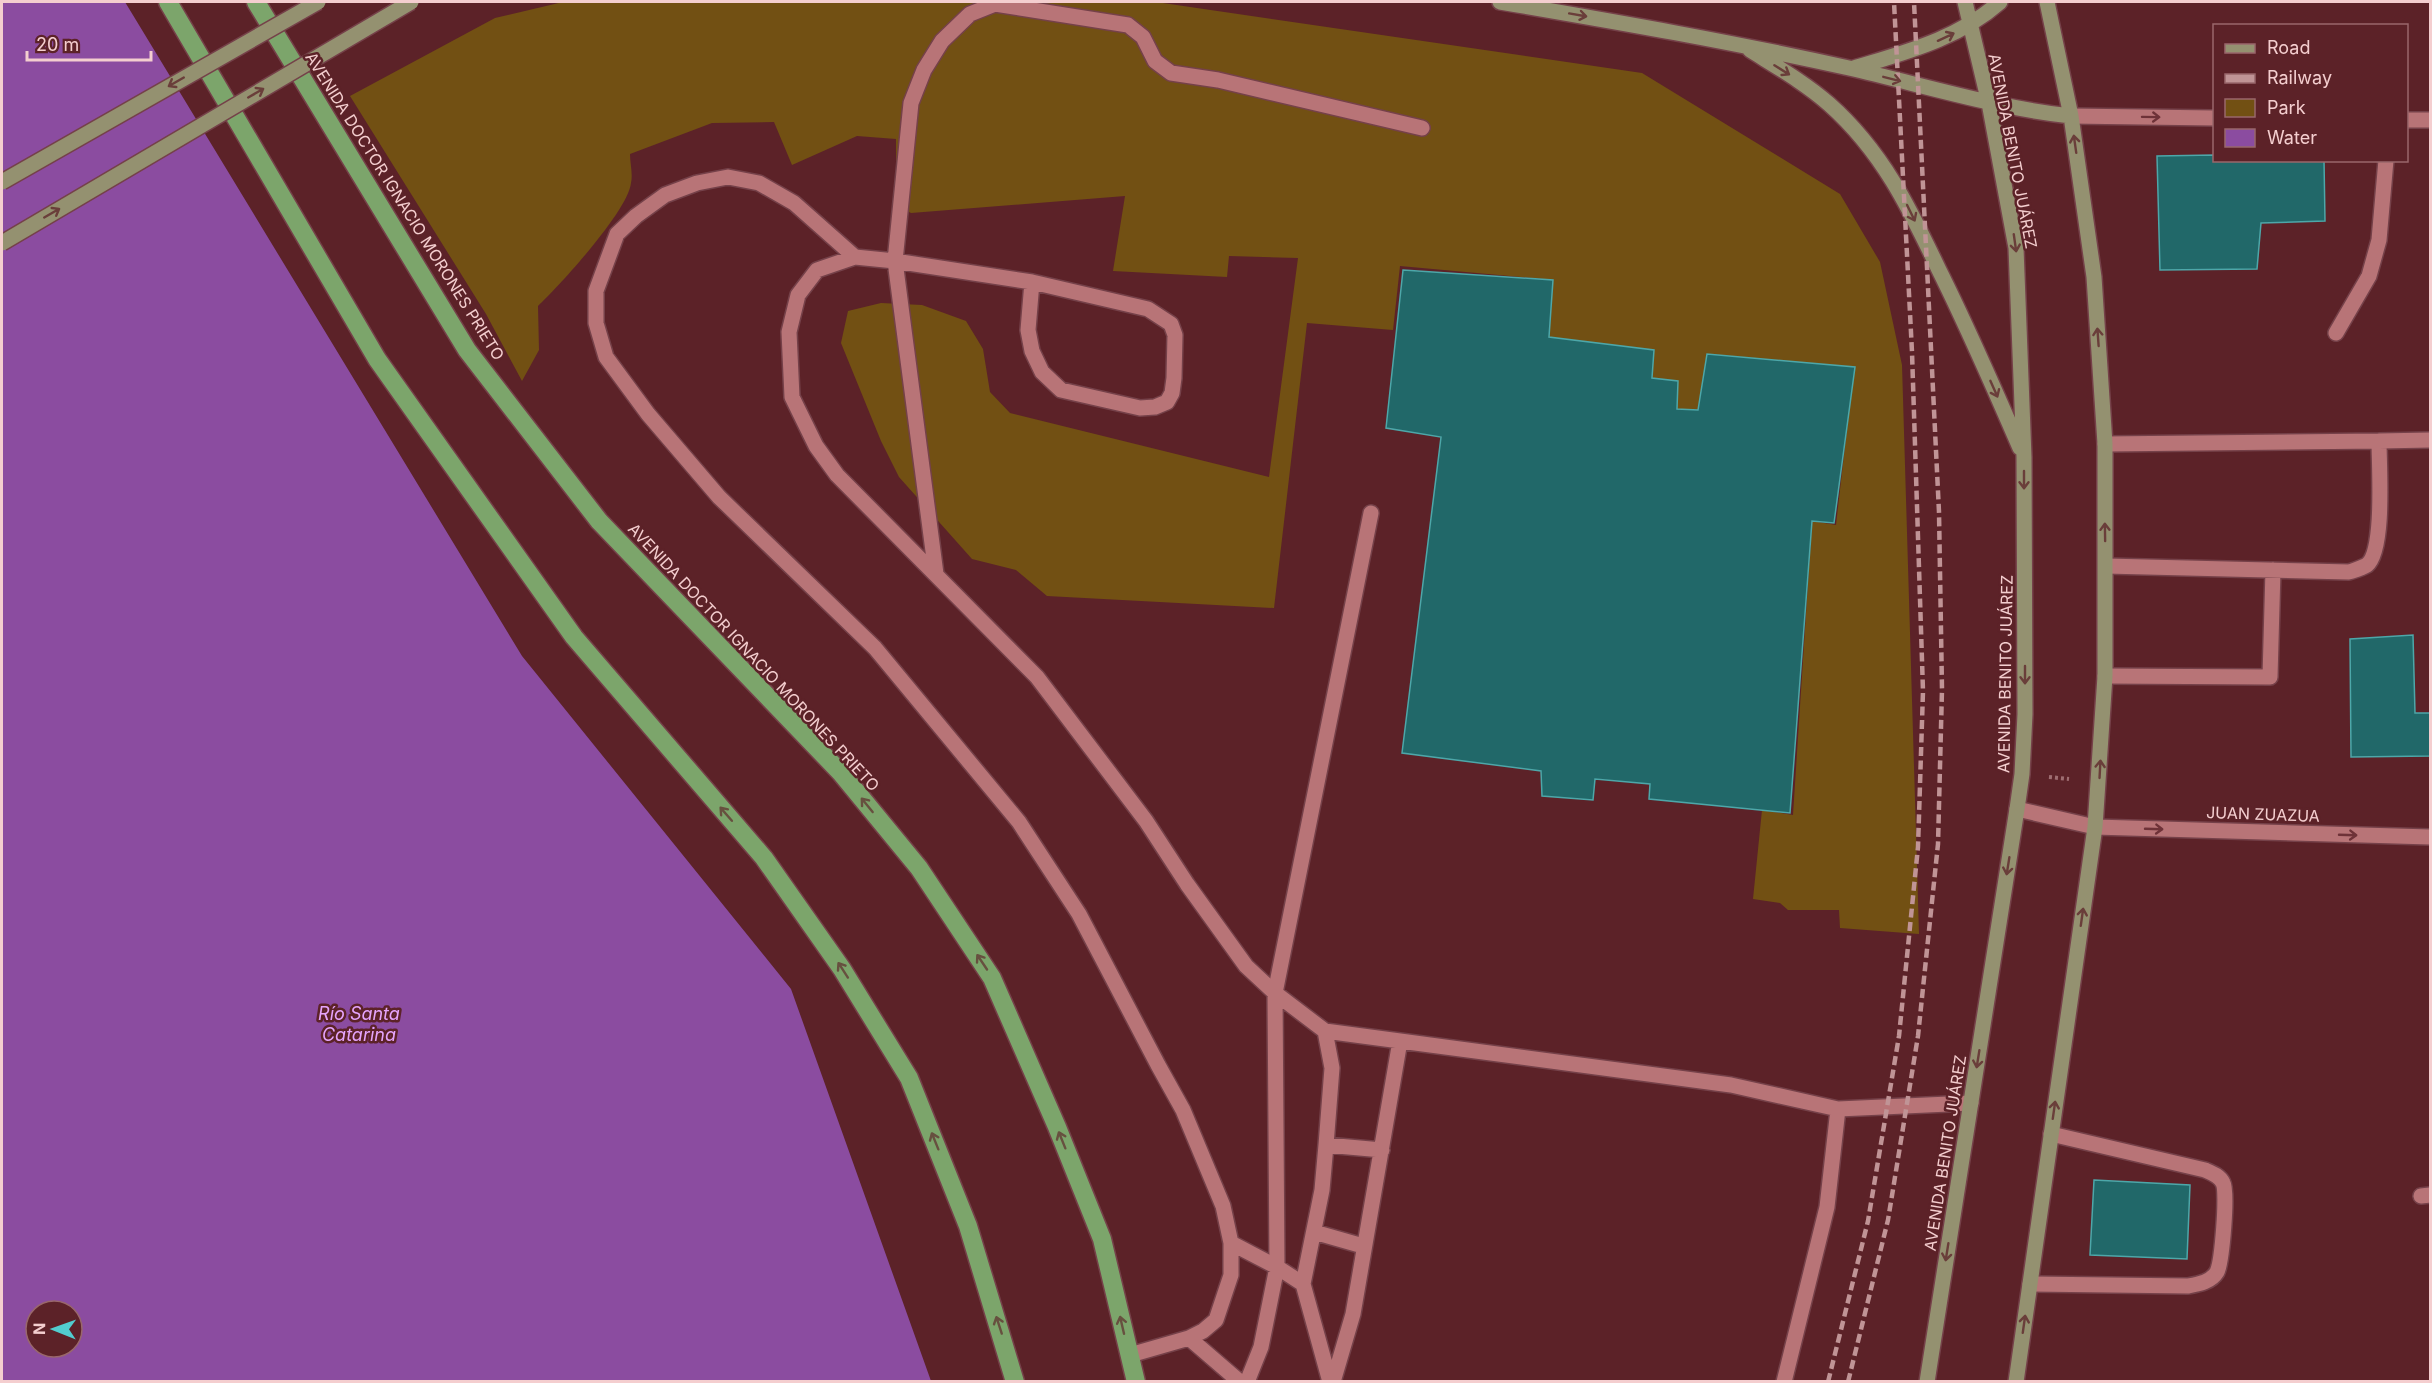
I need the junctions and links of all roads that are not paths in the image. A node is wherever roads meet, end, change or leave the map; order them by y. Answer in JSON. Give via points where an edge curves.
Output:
{"nodes":[{"id":1,"x":168,"y":2,"type":"edge"},
{"id":2,"x":256,"y":2,"type":"edge"},
{"id":3,"x":318,"y":2,"type":"edge"},
{"id":4,"x":411,"y":2,"type":"edge"},
{"id":5,"x":1500,"y":2,"type":"edge"},
{"id":6,"x":1965,"y":2,"type":"edge"},
{"id":7,"x":2000,"y":2,"type":"edge"},
{"id":8,"x":2047,"y":2,"type":"edge"},
{"id":9,"x":1969,"y":25,"type":"junction"},
{"id":10,"x":1710,"y":38,"type":"junction"},
{"id":11,"x":1851,"y":68,"type":"junction"},
{"id":12,"x":1989,"y":103,"type":"junction"},
{"id":13,"x":2072,"y":116,"type":"junction"},
{"id":14,"x":2213,"y":118,"type":"edge"},
{"id":15,"x":2408,"y":120,"type":"edge"},
{"id":16,"x":2430,"y":120,"type":"edge"},
{"id":17,"x":1422,"y":128,"type":"dead end"},
{"id":18,"x":2386,"y":162,"type":"edge"},
{"id":19,"x":2,"y":182,"type":"edge"},
{"id":20,"x":2,"y":243,"type":"edge"},
{"id":21,"x":855,"y":257,"type":"junction"},
{"id":22,"x":895,"y":261,"type":"junction"},
{"id":23,"x":1032,"y":282,"type":"junction"},
{"id":24,"x":2336,"y":333,"type":"dead end"},
{"id":25,"x":2430,"y":440,"type":"edge"},
{"id":26,"x":2379,"y":441,"type":"junction"},
{"id":27,"x":2104,"y":444,"type":"junction"},
{"id":28,"x":2024,"y":457,"type":"junction"},
{"id":29,"x":1371,"y":513,"type":"dead end"},
{"id":30,"x":2106,"y":566,"type":"junction"},
{"id":31,"x":2273,"y":570,"type":"junction"},
{"id":32,"x":936,"y":574,"type":"junction"},
{"id":33,"x":2105,"y":676,"type":"junction"},
{"id":34,"x":2017,"y":808,"type":"junction"},
{"id":35,"x":2095,"y":827,"type":"junction"},
{"id":36,"x":2430,"y":837,"type":"edge"},
{"id":37,"x":1275,"y":993,"type":"junction"},
{"id":38,"x":1325,"y":1031,"type":"junction"},
{"id":39,"x":1400,"y":1041,"type":"junction"},
{"id":40,"x":1971,"y":1103,"type":"junction"},
{"id":41,"x":1838,"y":1109,"type":"junction"},
{"id":42,"x":2051,"y":1134,"type":"junction"},
{"id":43,"x":1326,"y":1145,"type":"junction"},
{"id":44,"x":1383,"y":1150,"type":"junction"},
{"id":45,"x":1314,"y":1232,"type":"junction"},
{"id":46,"x":1231,"y":1243,"type":"junction"},
{"id":47,"x":1364,"y":1246,"type":"junction"},
{"id":48,"x":1277,"y":1267,"type":"junction"},
{"id":49,"x":1303,"y":1284,"type":"junction"},
{"id":50,"x":2030,"y":1284,"type":"junction"},
{"id":51,"x":1190,"y":1338,"type":"junction"},
{"id":52,"x":1130,"y":1355,"type":"junction"},
{"id":53,"x":1015,"y":1382,"type":"edge"},
{"id":54,"x":1136,"y":1382,"type":"edge"},
{"id":55,"x":1240,"y":1382,"type":"edge"},
{"id":56,"x":1247,"y":1382,"type":"edge"},
{"id":57,"x":1332,"y":1382,"type":"edge"},
{"id":58,"x":1784,"y":1382,"type":"edge"},
{"id":59,"x":1927,"y":1382,"type":"edge"},
{"id":60,"x":2016,"y":1382,"type":"edge"}],
"edges":[{"from":53,"to":1,"type":"highway","one_way":true,"via":[[968,1226],[909,1078],[842,969],[764,858],[574,637],[377,359]]},
{"from":52,"to":2,"type":"highway","name":"AVENIDA DOCTOR IGNACIO MORONES PRIETO","one_way":true,"via":[[1102,1239],[992,978],[919,868],[841,773],[599,521],[467,350]]},
{"from":3,"to":19,"type":"main road","one_way":true,"bridge":true},
{"from":20,"to":4,"type":"main road","one_way":true,"bridge":true},
{"from":5,"to":10,"type":"main road","one_way":true},
{"from":6,"to":9,"type":"main road","name":"AVENIDA BENITO JUÁREZ"},
{"from":7,"to":9,"type":"main road"},
{"from":8,"to":13,"type":"main road"},
{"from":11,"to":9,"type":"main road","one_way":true,"via":[[1919,49]]},
{"from":9,"to":12,"type":"main road","name":"AVENIDA BENITO JUÁREZ"},
{"from":10,"to":11,"type":"main road"},
{"from":10,"to":28,"type":"main road","one_way":true,"via":[[1750,50],[1797,80],[1829,104],[1880,159],[1903,195]]},
{"from":11,"to":12,"type":"main road","one_way":true},
{"from":12,"to":13,"type":"main road"},
{"from":12,"to":28,"type":"main road","name":"AVENIDA BENITO JUÁREZ","one_way":true,"via":[[2016,248]]},
{"from":13,"to":14,"type":"street","one_way":true},
{"from":27,"to":13,"type":"main road","one_way":true,"via":[[2094,277]]},
{"from":15,"to":16,"type":"street"},
{"from":17,"to":22,"type":"street","via":[[1229,82],[1171,73],[1155,61],[1143,37],[1128,25],[995,4],[970,14],[942,41],[910,103]]},
{"from":18,"to":24,"type":"street","via":[[2379,240],[2372,267]]},
{"from":21,"to":22,"type":"street"},
{"from":21,"to":32,"type":"street","via":[[817,270],[798,295],[789,332],[792,397],[816,446],[837,475]]},
{"from":21,"to":46,"type":"street","via":[[794,203],[759,183],[728,177],[664,195],[617,234],[596,291],[596,322],[606,357],[648,414],[719,497],[875,648],[1019,822],[1079,914],[1183,1110],[1223,1206]]},
{"from":22,"to":23,"type":"street"},
{"from":22,"to":32,"type":"street"},
{"from":23,"to":23,"type":"street","via":[[1028,330],[1032,351],[1042,372],[1061,390],[1140,408],[1167,402],[1174,378],[1175,334],[1171,324],[1148,309]]},
{"from":25,"to":26,"type":"street"},
{"from":26,"to":27,"type":"street"},
{"from":26,"to":31,"type":"street","via":[[2379,535],[2368,564],[2349,572]]},
{"from":30,"to":27,"type":"main road","one_way":true},
{"from":28,"to":34,"type":"main road","name":"AVENIDA BENITO JUÁREZ","one_way":true,"via":[[2025,714]]},
{"from":29,"to":37,"type":"street"},
{"from":30,"to":31,"type":"street"},
{"from":30,"to":33,"type":"main road"},
{"from":31,"to":33,"type":"street","via":[[2270,677]]},
{"from":32,"to":37,"type":"street","via":[[1037,677],[1146,821],[1246,966]]},
{"from":35,"to":33,"type":"main road","one_way":true},
{"from":34,"to":35,"type":"street","name":"JUAN ZUAZUA"},
{"from":34,"to":40,"type":"main road","name":"AVENIDA BENITO JUÁREZ","one_way":true},
{"from":35,"to":36,"type":"street","name":"JUAN ZUAZUA","one_way":true},
{"from":42,"to":35,"type":"main road","one_way":true},
{"from":37,"to":38,"type":"street"},
{"from":37,"to":48,"type":"street"},
{"from":38,"to":39,"type":"street"},
{"from":38,"to":43,"type":"street","via":[[1332,1068]]},
{"from":39,"to":41,"type":"street","via":[[1731,1085]]},
{"from":39,"to":44,"type":"street"},
{"from":40,"to":41,"type":"street"},
{"from":40,"to":59,"type":"main road","name":"AVENIDA BENITO JUÁREZ","one_way":true},
{"from":41,"to":58,"type":"street","via":[[1827,1207]]},
{"from":42,"to":50,"type":"main road"},
{"from":42,"to":50,"type":"street","via":[[2217,1176],[2226,1194],[2220,1257],[2211,1279],[2188,1286]]},
{"from":43,"to":44,"type":"street"},
{"from":43,"to":45,"type":"street"},
{"from":44,"to":47,"type":"street"},
{"from":45,"to":47,"type":"street"},
{"from":45,"to":49,"type":"street"},
{"from":46,"to":48,"type":"street"},
{"from":46,"to":51,"type":"street","via":[[1232,1275],[1216,1320]]},
{"from":47,"to":57,"type":"street","via":[[1353,1314]]},
{"from":48,"to":49,"type":"street"},
{"from":48,"to":56,"type":"street","via":[[1261,1347]]},
{"from":49,"to":57,"type":"street"},
{"from":60,"to":50,"type":"main road","one_way":true},
{"from":51,"to":52,"type":"street"},
{"from":51,"to":55,"type":"street"},
{"from":52,"to":54,"type":"highway","name":"AVENIDA DOCTOR IGNACIO MORONES PRIETO"}]}
